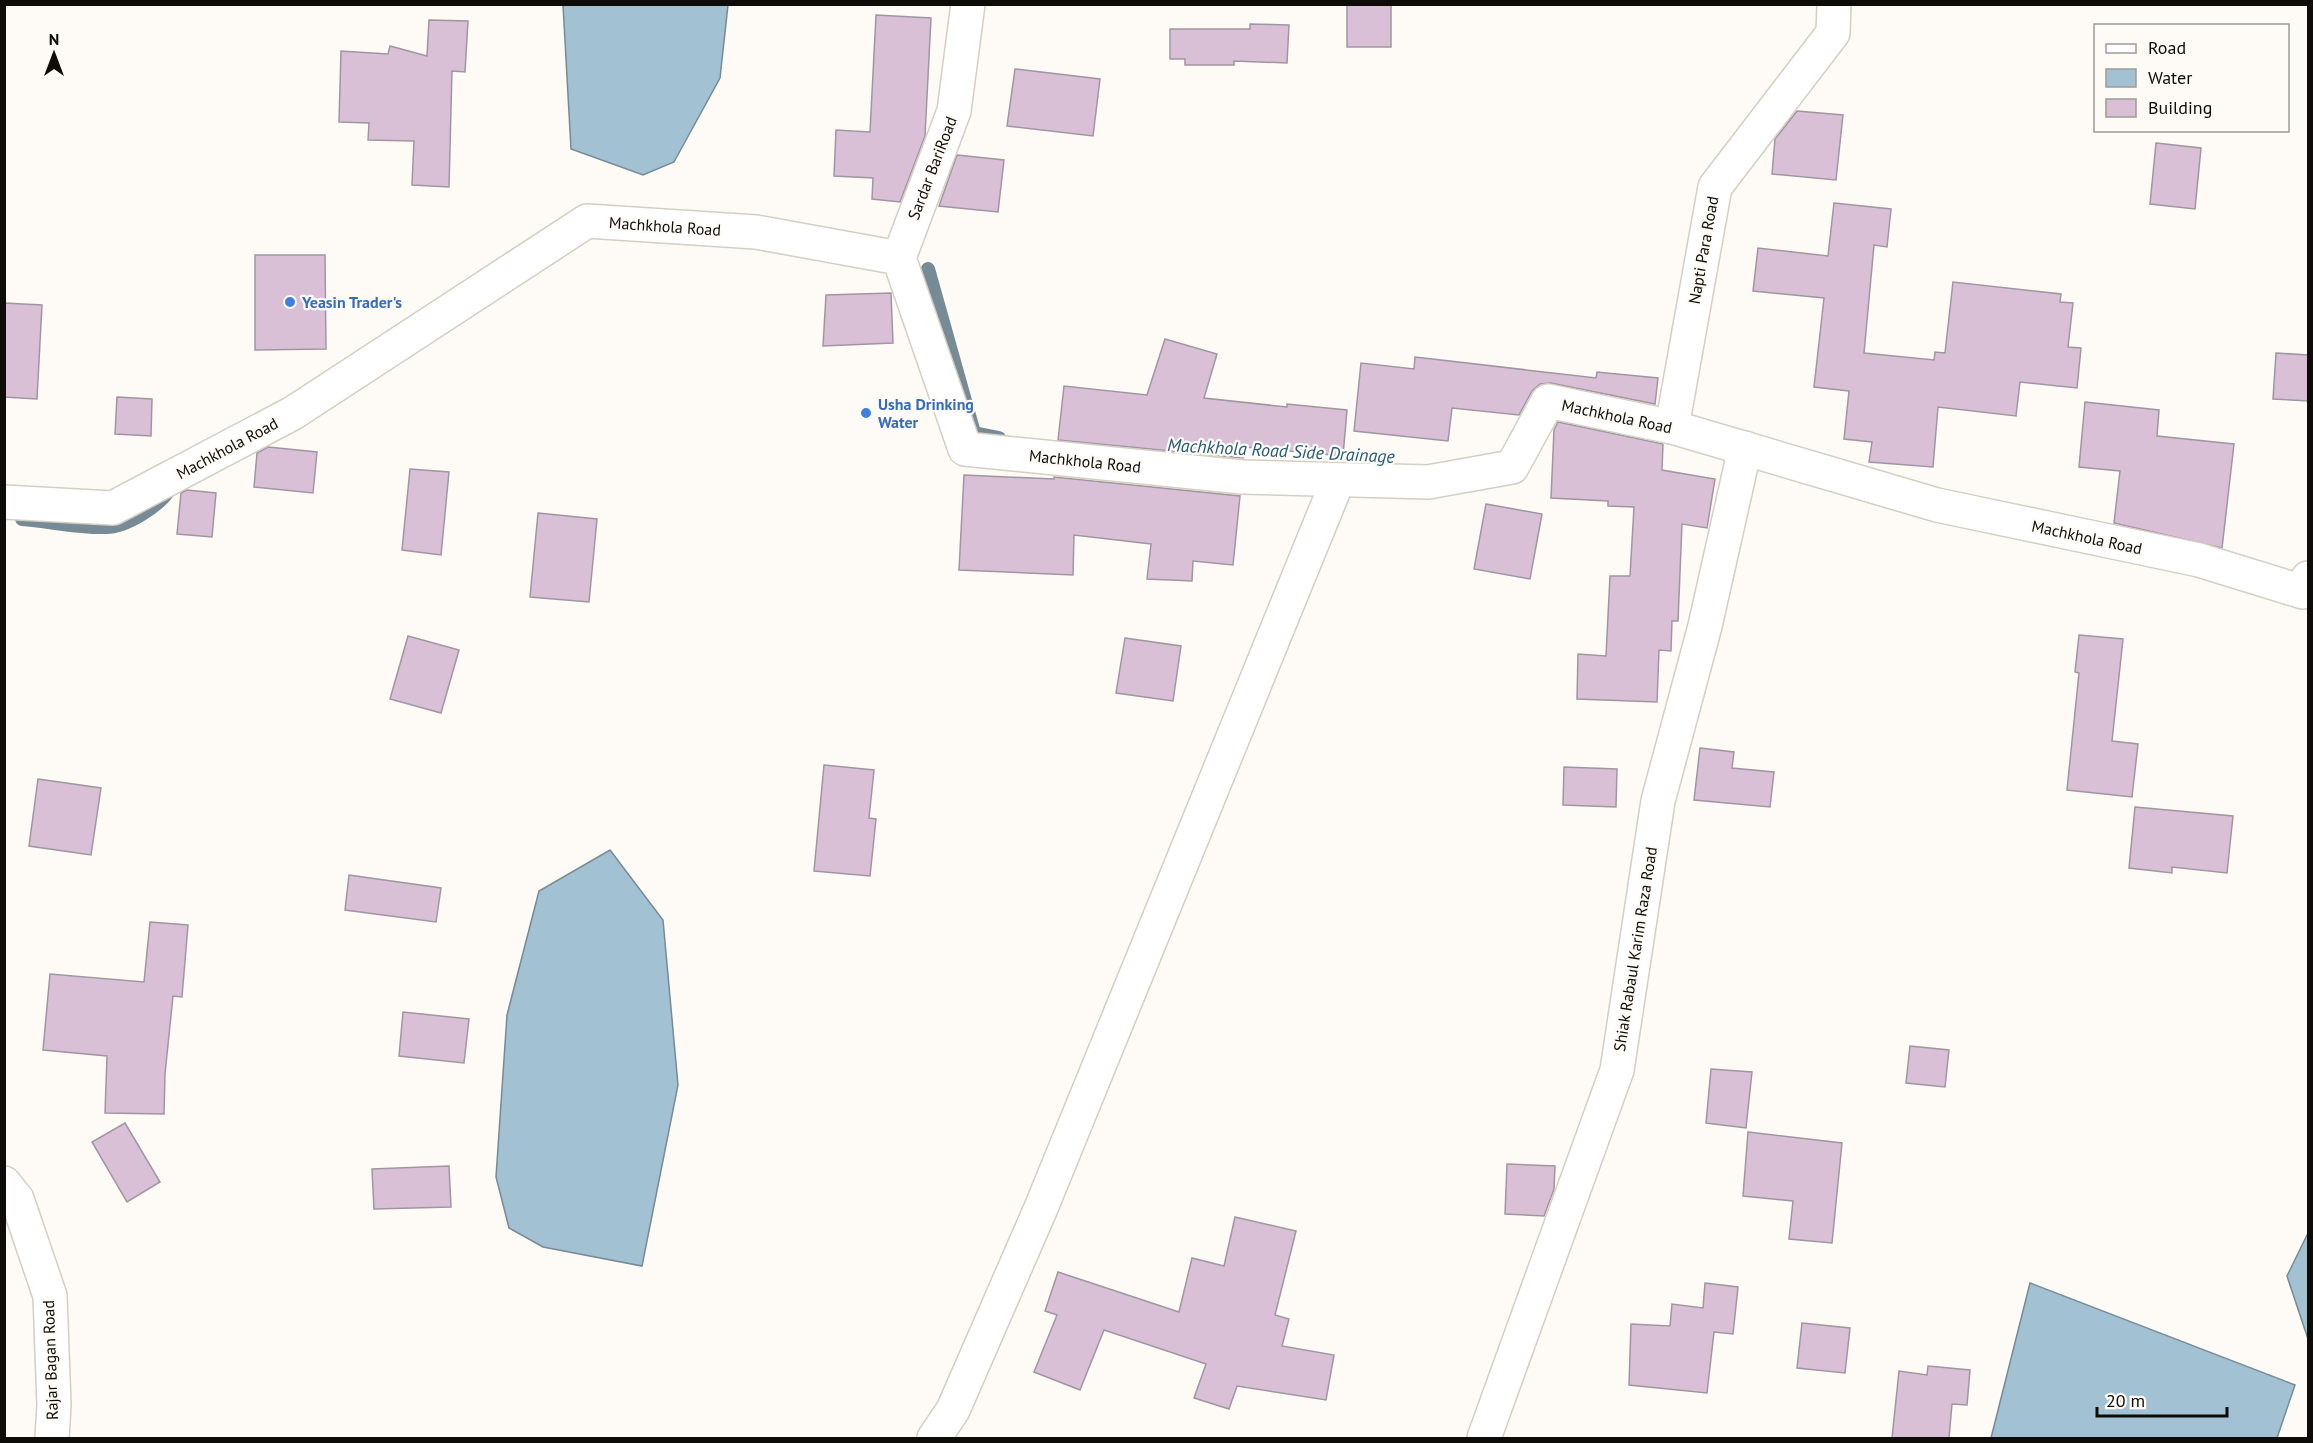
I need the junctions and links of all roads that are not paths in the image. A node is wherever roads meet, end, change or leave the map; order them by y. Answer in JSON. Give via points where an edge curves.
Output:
{"nodes":[{"id":1,"x":968,"y":4,"type":"edge"},
{"id":2,"x":1834,"y":4,"type":"edge"},
{"id":3,"x":898,"y":258,"type":"junction"},
{"id":4,"x":1672,"y":427,"type":"junction"},
{"id":5,"x":1745,"y":448,"type":"junction"},
{"id":6,"x":1338,"y":480,"type":"junction"},
{"id":7,"x":4,"y":502,"type":"edge"},
{"id":8,"x":2308,"y":578,"type":"edge"},
{"id":9,"x":4,"y":1183,"type":"edge"},
{"id":10,"x":52,"y":1438,"type":"edge"},
{"id":11,"x":934,"y":1438,"type":"edge"},
{"id":12,"x":1484,"y":1438,"type":"edge"}],
"edges":[{"from":1,"to":3,"type":"street","name":"Sardar BariRoad","via":[[954,111]]},
{"from":2,"to":4,"type":"street","name":"Napti Para Road","via":[[1833,33],[1715,187]]},
{"from":3,"to":6,"type":"street","name":"Machkhola Road","via":[[965,449],[1242,477]]},
{"from":3,"to":7,"type":"street","name":"Machkhola Road","via":[[756,232],[587,221],[293,413],[113,508]]},
{"from":4,"to":5,"type":"street","name":"Machkhola Road"},
{"from":4,"to":6,"type":"street","name":"Machkhola Road","via":[[1548,401],[1512,467],[1428,482]]},
{"from":5,"to":8,"type":"street","name":"Machkhola Road","via":[[1937,505],[2199,561],[2303,592]]},
{"from":5,"to":12,"type":"street","name":"Shiak Rabaul Karim Raza Road","via":[[1705,626],[1658,801],[1617,1070]]},
{"from":6,"to":11,"type":"street","via":[[1041,1208],[953,1410]]},
{"from":9,"to":10,"type":"street","name":"Rajar Bagan Road","via":[[18,1199],[50,1296]]}]}
